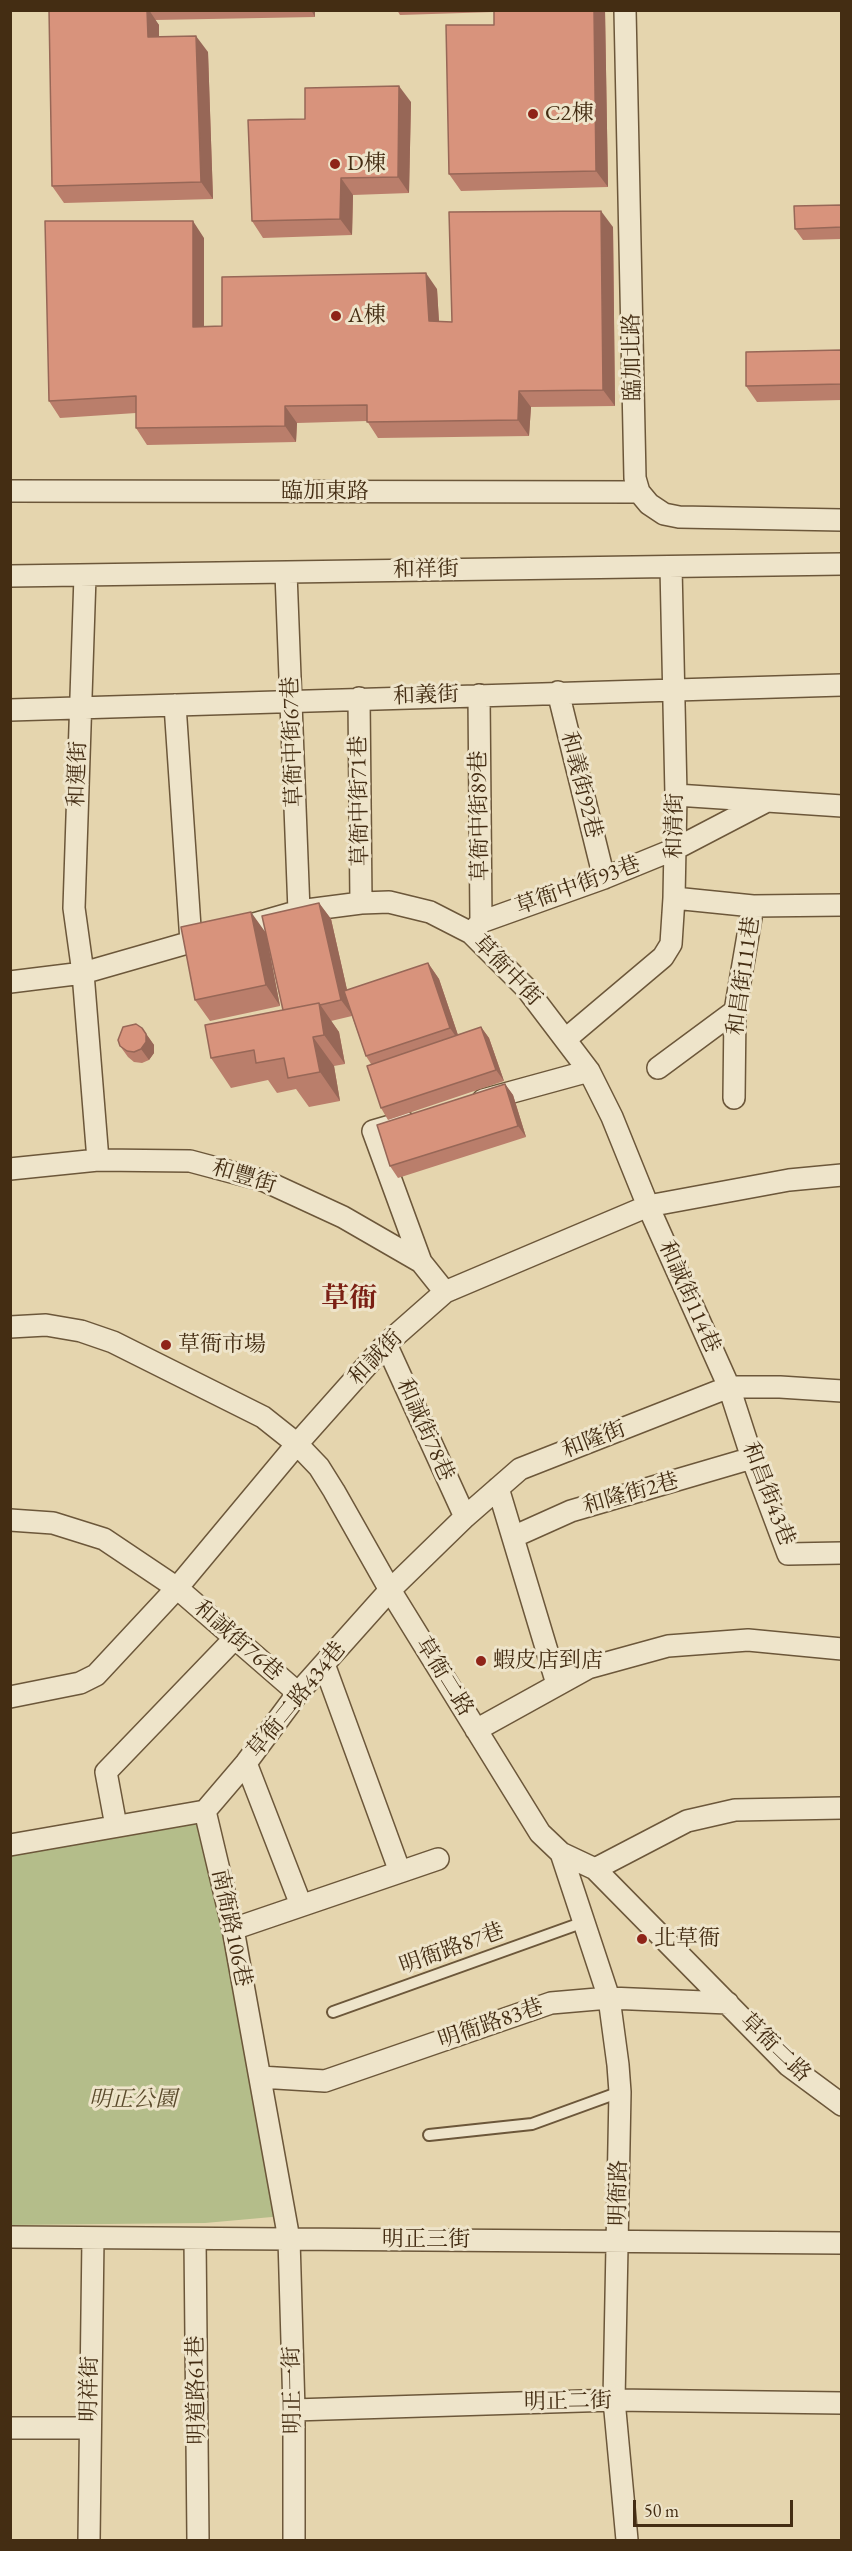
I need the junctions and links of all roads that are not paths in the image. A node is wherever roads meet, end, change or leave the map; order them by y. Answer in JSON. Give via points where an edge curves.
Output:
{"nodes":[{"id":1,"x":625,"y":10,"type":"edge"},
{"id":2,"x":10,"y":491,"type":"edge"},
{"id":3,"x":639,"y":492,"type":"junction"},
{"id":4,"x":842,"y":520,"type":"edge"},
{"id":5,"x":842,"y":564,"type":"edge"},
{"id":6,"x":670,"y":567,"type":"junction"},
{"id":7,"x":286,"y":573,"type":"junction"},
{"id":8,"x":10,"y":576,"type":"edge"},
{"id":9,"x":85,"y":576,"type":"junction"},
{"id":10,"x":842,"y":685,"type":"edge"},
{"id":11,"x":674,"y":689,"type":"junction"},
{"id":12,"x":558,"y":692,"type":"junction"},
{"id":13,"x":479,"y":694,"type":"junction"},
{"id":14,"x":359,"y":698,"type":"junction"},
{"id":15,"x":291,"y":700,"type":"junction"},
{"id":16,"x":175,"y":705,"type":"junction"},
{"id":17,"x":81,"y":708,"type":"junction"},
{"id":18,"x":10,"y":710,"type":"edge"},
{"id":19,"x":676,"y":795,"type":"junction"},
{"id":20,"x":767,"y":801,"type":"junction"},
{"id":21,"x":842,"y":806,"type":"edge"},
{"id":22,"x":675,"y":849,"type":"junction"},
{"id":23,"x":604,"y":878,"type":"junction"},
{"id":24,"x":675,"y":898,"type":"junction"},
{"id":25,"x":362,"y":903,"type":"junction"},
{"id":26,"x":842,"y":905,"type":"edge"},
{"id":27,"x":753,"y":906,"type":"junction"},
{"id":28,"x":299,"y":911,"type":"junction"},
{"id":29,"x":476,"y":927,"type":"junction"},
{"id":30,"x":191,"y":942,"type":"junction"},
{"id":31,"x":83,"y":973,"type":"junction"},
{"id":32,"x":10,"y":982,"type":"edge"},
{"id":33,"x":735,"y":1011,"type":"junction"},
{"id":34,"x":567,"y":1038,"type":"junction"},
{"id":35,"x":658,"y":1068,"type":"dead end"},
{"id":36,"x":590,"y":1071,"type":"junction"},
{"id":37,"x":734,"y":1098,"type":"dead end"},
{"id":38,"x":464,"y":1106,"type":"edge"},
{"id":39,"x":418,"y":1118,"type":"edge"},
{"id":40,"x":98,"y":1160,"type":"junction"},
{"id":41,"x":10,"y":1169,"type":"edge"},
{"id":42,"x":842,"y":1175,"type":"edge"},
{"id":43,"x":648,"y":1206,"type":"junction"},
{"id":44,"x":421,"y":1262,"type":"junction"},
{"id":45,"x":445,"y":1292,"type":"junction"},
{"id":46,"x":10,"y":1327,"type":"edge"},
{"id":47,"x":386,"y":1344,"type":"junction"},
{"id":48,"x":729,"y":1387,"type":"junction"},
{"id":49,"x":842,"y":1391,"type":"edge"},
{"id":50,"x":297,"y":1444,"type":"junction"},
{"id":51,"x":752,"y":1458,"type":"junction"},
{"id":52,"x":498,"y":1488,"type":"junction"},
{"id":53,"x":465,"y":1517,"type":"junction"},
{"id":54,"x":10,"y":1520,"type":"edge"},
{"id":55,"x":513,"y":1537,"type":"junction"},
{"id":56,"x":842,"y":1553,"type":"edge"},
{"id":57,"x":177,"y":1588,"type":"junction"},
{"id":58,"x":390,"y":1590,"type":"junction"},
{"id":59,"x":235,"y":1638,"type":"junction"},
{"id":60,"x":842,"y":1648,"type":"edge"},
{"id":61,"x":324,"y":1664,"type":"junction"},
{"id":62,"x":557,"y":1684,"type":"junction"},
{"id":63,"x":298,"y":1693,"type":"junction"},
{"id":64,"x":10,"y":1697,"type":"edge"},
{"id":65,"x":476,"y":1730,"type":"junction"},
{"id":66,"x":246,"y":1762,"type":"junction"},
{"id":67,"x":842,"y":1808,"type":"edge"},
{"id":68,"x":205,"y":1811,"type":"junction"},
{"id":69,"x":116,"y":1826,"type":"junction"},
{"id":70,"x":10,"y":1845,"type":"edge"},
{"id":71,"x":561,"y":1853,"type":"junction"},
{"id":72,"x":438,"y":1859,"type":"dead end"},
{"id":73,"x":595,"y":1869,"type":"junction"},
{"id":74,"x":400,"y":1872,"type":"junction"},
{"id":75,"x":301,"y":1905,"type":"junction"},
{"id":76,"x":584,"y":1922,"type":"junction"},
{"id":77,"x":233,"y":1929,"type":"junction"},
{"id":78,"x":609,"y":1998,"type":"junction"},
{"id":79,"x":728,"y":2003,"type":"junction"},
{"id":80,"x":333,"y":2012,"type":"dead end"},
{"id":81,"x":260,"y":2077,"type":"junction"},
{"id":82,"x":620,"y":2092,"type":"junction"},
{"id":83,"x":842,"y":2105,"type":"edge"},
{"id":84,"x":429,"y":2135,"type":"dead end"},
{"id":85,"x":10,"y":2237,"type":"edge"},
{"id":86,"x":93,"y":2238,"type":"junction"},
{"id":87,"x":195,"y":2239,"type":"junction"},
{"id":88,"x":289,"y":2239,"type":"junction"},
{"id":89,"x":618,"y":2242,"type":"junction"},
{"id":90,"x":842,"y":2243,"type":"edge"},
{"id":91,"x":614,"y":2400,"type":"junction"},
{"id":92,"x":842,"y":2403,"type":"edge"},
{"id":93,"x":294,"y":2410,"type":"junction"},
{"id":94,"x":10,"y":2428,"type":"edge"},
{"id":95,"x":90,"y":2428,"type":"junction"},
{"id":96,"x":89,"y":2541,"type":"edge"},
{"id":97,"x":198,"y":2541,"type":"edge"},
{"id":98,"x":294,"y":2541,"type":"edge"},
{"id":99,"x":627,"y":2541,"type":"edge"}],
"edges":[{"from":1,"to":3,"type":"street","name":"臨加北路","via":[[635,478]]},
{"from":2,"to":3,"type":"street","name":"臨加東路"},
{"from":3,"to":4,"type":"street","via":[[664,514],[679,517]]},
{"from":5,"to":6,"type":"street","name":"和祥街"},
{"from":6,"to":7,"type":"street","name":"和祥街"},
{"from":6,"to":11,"type":"street","name":"和清街"},
{"from":7,"to":9,"type":"street","name":"和祥街"},
{"from":7,"to":15,"type":"street","name":"草衙中街67巷"},
{"from":8,"to":9,"type":"street","name":"和祥街"},
{"from":9,"to":17,"type":"street","name":"和運街"},
{"from":10,"to":11,"type":"street","name":"和義街"},
{"from":11,"to":12,"type":"street","name":"和義街"},
{"from":11,"to":19,"type":"street","name":"和清街"},
{"from":12,"to":13,"type":"street","name":"和義街"},
{"from":12,"to":23,"type":"street","name":"和義街92巷"},
{"from":13,"to":14,"type":"street","name":"和義街"},
{"from":13,"to":29,"type":"street","name":"草衙中街89巷"},
{"from":14,"to":15,"type":"street","name":"和義街"},
{"from":14,"to":25,"type":"street","name":"草衙中街71巷"},
{"from":15,"to":16,"type":"street","name":"和義街"},
{"from":15,"to":28,"type":"street","name":"草衙中街67巷"},
{"from":16,"to":17,"type":"street","name":"和義街"},
{"from":16,"to":30,"type":"street"},
{"from":17,"to":18,"type":"street","name":"和義街"},
{"from":17,"to":31,"type":"street","name":"和運街","via":[[74,908]]},
{"from":19,"to":20,"type":"street"},
{"from":19,"to":22,"type":"street","name":"和清街"},
{"from":20,"to":21,"type":"street"},
{"from":20,"to":22,"type":"street","name":"草衙中街93巷"},
{"from":22,"to":23,"type":"street","name":"草衙中街93巷"},
{"from":22,"to":24,"type":"street","name":"和清街"},
{"from":23,"to":29,"type":"street","name":"草衙中街93巷"},
{"from":24,"to":27,"type":"street"},
{"from":24,"to":34,"type":"street","name":"和清街","via":[[670,944],[663,957]]},
{"from":25,"to":28,"type":"street","name":"草衙中街"},
{"from":25,"to":29,"type":"street","name":"草衙中街","via":[[389,902]]},
{"from":26,"to":27,"type":"street","name":"和昌街111巷"},
{"from":27,"to":33,"type":"street","name":"和昌街111巷"},
{"from":28,"to":30,"type":"street","name":"草衙中街"},
{"from":29,"to":34,"type":"street","name":"草衙中街"},
{"from":30,"to":31,"type":"street","name":"草衙中街"},
{"from":31,"to":32,"type":"street","name":"草衙中街"},
{"from":31,"to":40,"type":"street","name":"和運街"},
{"from":33,"to":35,"type":"street"},
{"from":33,"to":37,"type":"street","name":"和昌街111巷"},
{"from":34,"to":36,"type":"street","name":"草衙中街"},
{"from":36,"to":38,"type":"street"},
{"from":36,"to":43,"type":"street","name":"草衙中街"},
{"from":39,"to":44,"type":"street","via":[[373,1131]]},
{"from":40,"to":41,"type":"street","name":"和豐街"},
{"from":40,"to":44,"type":"street","name":"和豐街","via":[[190,1161],[265,1180],[343,1217]]},
{"from":42,"to":43,"type":"street","name":"和誠街","via":[[789,1180]]},
{"from":43,"to":45,"type":"street","name":"和誠街"},
{"from":43,"to":48,"type":"street","name":"和誠街114巷"},
{"from":44,"to":45,"type":"street","name":"和豐街"},
{"from":45,"to":47,"type":"street","name":"和誠街"},
{"from":46,"to":50,"type":"street","name":"草衙二路","via":[[46,1325],[113,1342],[239,1403]]},
{"from":47,"to":50,"type":"street","name":"和誠街"},
{"from":47,"to":53,"type":"street","name":"和誠街78巷"},
{"from":48,"to":49,"type":"street","name":"和隆街"},
{"from":48,"to":51,"type":"street","name":"和昌街43巷"},
{"from":48,"to":52,"type":"street","name":"和隆街","via":[[520,1469]]},
{"from":50,"to":57,"type":"street","name":"和誠街"},
{"from":50,"to":58,"type":"street","name":"草衙二路","via":[[319,1467]]},
{"from":51,"to":55,"type":"street","name":"和隆街2巷","via":[[571,1511]]},
{"from":51,"to":56,"type":"street","name":"和昌街43巷","via":[[788,1554]]},
{"from":52,"to":53,"type":"street","name":"和隆街"},
{"from":52,"to":55,"type":"street"},
{"from":53,"to":58,"type":"street","name":"和隆街"},
{"from":54,"to":57,"type":"street","name":"和誠街76巷","via":[[53,1523],[104,1539]]},
{"from":55,"to":62,"type":"street"},
{"from":57,"to":59,"type":"street","name":"和誠街76巷"},
{"from":57,"to":64,"type":"street","name":"和誠街","via":[[96,1674],[80,1683]]},
{"from":58,"to":61,"type":"street","name":"草衙二路434巷"},
{"from":58,"to":65,"type":"street","name":"草衙二路"},
{"from":59,"to":63,"type":"street","name":"和誠街76巷"},
{"from":59,"to":69,"type":"street","via":[[106,1772]]},
{"from":60,"to":62,"type":"street","via":[[747,1640],[668,1646],[588,1668]]},
{"from":61,"to":63,"type":"street","name":"草衙二路434巷"},
{"from":61,"to":74,"type":"street"},
{"from":62,"to":65,"type":"street"},
{"from":63,"to":66,"type":"street","name":"草衙二路434巷"},
{"from":65,"to":71,"type":"street","name":"草衙二路","via":[[540,1833]]},
{"from":66,"to":68,"type":"street","name":"草衙二路434巷"},
{"from":66,"to":75,"type":"street"},
{"from":67,"to":73,"type":"street","via":[[735,1810],[687,1821]]},
{"from":68,"to":69,"type":"street"},
{"from":68,"to":77,"type":"street","name":"南衙路106巷"},
{"from":69,"to":70,"type":"street"},
{"from":71,"to":73,"type":"street","name":"草衙二路"},
{"from":71,"to":76,"type":"street","name":"明衙路"},
{"from":72,"to":74,"type":"street"},
{"from":73,"to":79,"type":"street","name":"草衙二路"},
{"from":74,"to":75,"type":"street"},
{"from":75,"to":77,"type":"street"},
{"from":76,"to":78,"type":"street","name":"明衙路"},
{"from":76,"to":80,"type":"lane","name":"明衙路87巷"},
{"from":77,"to":81,"type":"street","name":"南衙路106巷"},
{"from":78,"to":79,"type":"street","name":"明衙路83巷"},
{"from":78,"to":81,"type":"street","name":"明衙路83巷","via":[[551,2003],[325,2080]]},
{"from":78,"to":82,"type":"street","name":"明衙路"},
{"from":79,"to":83,"type":"street","name":"草衙二路","via":[[788,2066]]},
{"from":81,"to":88,"type":"street","name":"南衙路106巷"},
{"from":82,"to":84,"type":"lane","via":[[532,2124]]},
{"from":82,"to":89,"type":"street","name":"明衙路"},
{"from":85,"to":86,"type":"street","name":"明正三街"},
{"from":86,"to":87,"type":"street","name":"明正三街"},
{"from":86,"to":95,"type":"street","name":"明祥街"},
{"from":87,"to":88,"type":"street","name":"明正三街"},
{"from":87,"to":97,"type":"street","name":"明道路61巷"},
{"from":88,"to":89,"type":"street","name":"明正三街"},
{"from":88,"to":93,"type":"street","name":"明正一街"},
{"from":89,"to":90,"type":"street","name":"明正三街"},
{"from":89,"to":91,"type":"street","name":"明衙路"},
{"from":91,"to":92,"type":"street","name":"明正二街"},
{"from":91,"to":93,"type":"street","name":"明正二街"},
{"from":91,"to":99,"type":"street","name":"明衙路"},
{"from":93,"to":98,"type":"street","name":"明正一街"},
{"from":94,"to":95,"type":"street"},
{"from":95,"to":96,"type":"street","name":"明祥街"}]}
